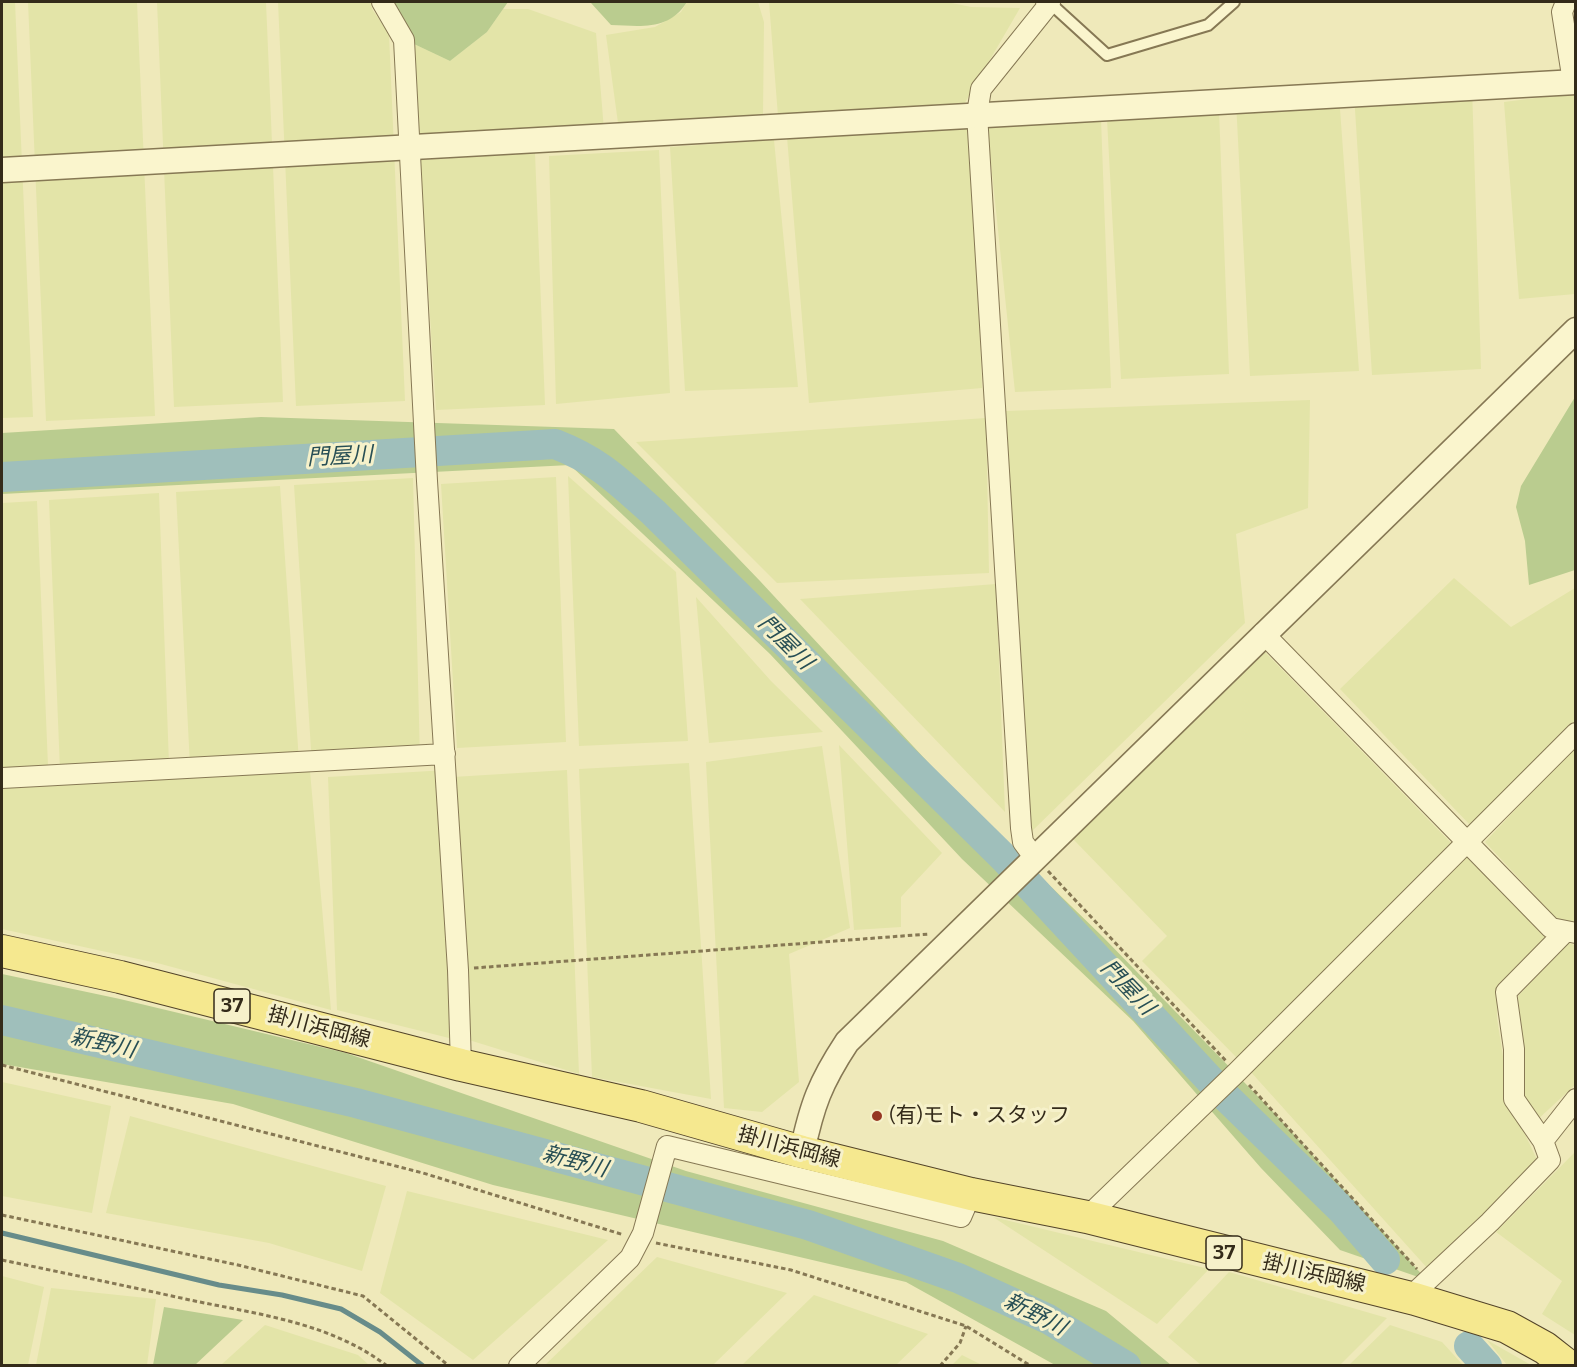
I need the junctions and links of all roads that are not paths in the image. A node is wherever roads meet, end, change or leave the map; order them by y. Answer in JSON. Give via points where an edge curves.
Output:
{"nodes":[{"id":1,"x":382,"y":2,"type":"edge"},
{"id":2,"x":1048,"y":2,"type":"edge"},
{"id":3,"x":1234,"y":2,"type":"edge"},
{"id":4,"x":1566,"y":2,"type":"edge"},
{"id":5,"x":1574,"y":82,"type":"edge"},
{"id":6,"x":976,"y":114,"type":"junction"},
{"id":7,"x":410,"y":147,"type":"junction"},
{"id":8,"x":2,"y":171,"type":"edge"},
{"id":9,"x":1575,"y":330,"type":"edge"},
{"id":10,"x":1263,"y":633,"type":"junction"},
{"id":11,"x":1575,"y":733,"type":"edge"},
{"id":12,"x":445,"y":754,"type":"junction"},
{"id":13,"x":2,"y":778,"type":"edge"},
{"id":14,"x":1465,"y":841,"type":"junction"},
{"id":15,"x":1034,"y":857,"type":"junction"},
{"id":16,"x":1571,"y":932,"type":"edge"},
{"id":17,"x":2,"y":951,"type":"edge"},
{"id":18,"x":461,"y":1065,"type":"junction"},
{"id":19,"x":1575,"y":1099,"type":"edge"},
{"id":20,"x":1543,"y":1141,"type":"junction"},
{"id":21,"x":802,"y":1152,"type":"junction"},
{"id":22,"x":971,"y":1194,"type":"junction"},
{"id":23,"x":1087,"y":1217,"type":"junction"},
{"id":24,"x":1410,"y":1297,"type":"junction"},
{"id":25,"x":1575,"y":1361,"type":"edge"},
{"id":26,"x":519,"y":1365,"type":"edge"},
{"id":27,"x":1569,"y":1365,"type":"edge"}],
"edges":[{"from":1,"to":7,"type":"street","via":[[404,40]]},
{"from":2,"to":3,"type":"lane","via":[[1107,55],[1208,25]]},
{"from":2,"to":6,"type":"street","via":[[981,89]]},
{"from":4,"to":5,"type":"street","via":[[1562,12]]},
{"from":5,"to":6,"type":"street"},
{"from":6,"to":7,"type":"street"},
{"from":6,"to":15,"type":"street","via":[[1021,828],[1023,842]]},
{"from":7,"to":8,"type":"street"},
{"from":7,"to":12,"type":"street"},
{"from":9,"to":10,"type":"street"},
{"from":10,"to":14,"type":"street"},
{"from":10,"to":15,"type":"street"},
{"from":11,"to":14,"type":"street"},
{"from":12,"to":13,"type":"street"},
{"from":12,"to":18,"type":"street"},
{"from":14,"to":16,"type":"street","via":[[1551,928]]},
{"from":14,"to":23,"type":"street"},
{"from":15,"to":21,"type":"street","via":[[847,1042],[825,1076],[811,1110]]},
{"from":16,"to":20,"type":"street","via":[[1506,992],[1514,1049],[1514,1099]]},
{"from":17,"to":18,"type":"main road","name":"掛川浜岡線","number":"37","via":[[120,977]]},
{"from":18,"to":21,"type":"main road","name":"掛川浜岡線","number":"37","via":[[641,1106]]},
{"from":19,"to":20,"type":"street"},
{"from":20,"to":24,"type":"street","via":[[1550,1160]]},
{"from":21,"to":22,"type":"main road","name":"掛川浜岡線","number":"37"},
{"from":22,"to":23,"type":"main road","name":"掛川浜岡線","number":"37"},
{"from":22,"to":26,"type":"street","via":[[961,1217],[667,1146],[641,1236],[630,1258]]},
{"from":23,"to":24,"type":"main road","name":"掛川浜岡線","number":"37"},
{"from":24,"to":27,"type":"main road","name":"掛川浜岡線","number":"37","via":[[1507,1328]]},
{"from":25,"to":27,"type":"street"}]}
